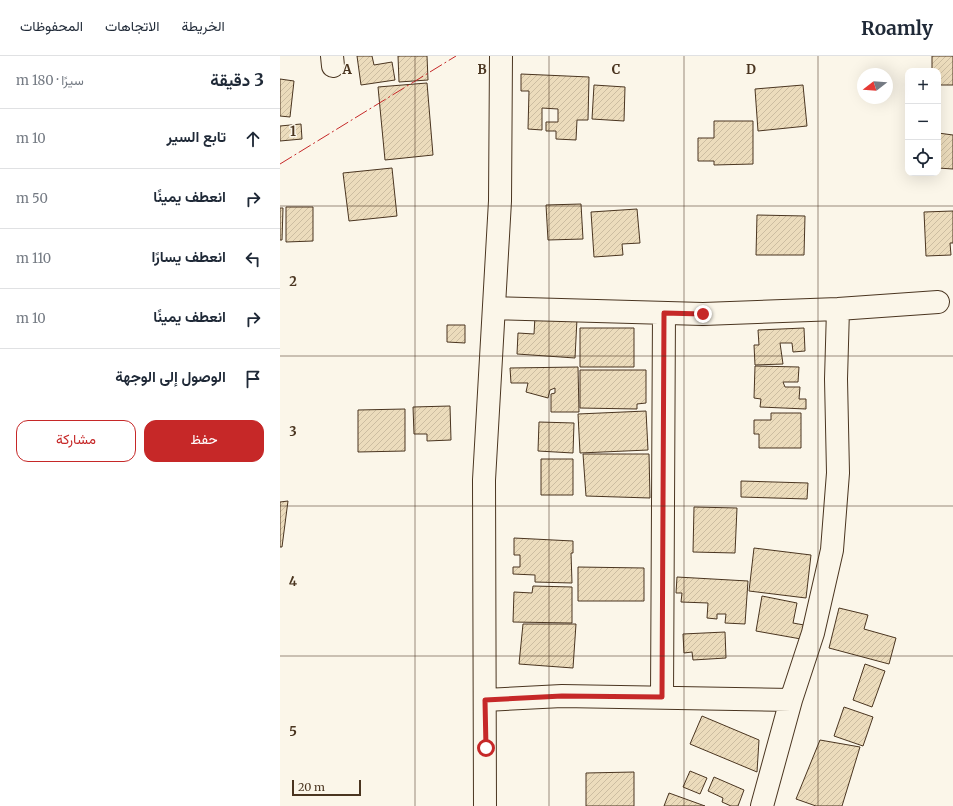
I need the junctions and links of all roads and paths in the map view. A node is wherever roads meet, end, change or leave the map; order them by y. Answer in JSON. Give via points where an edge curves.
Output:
{"nodes":[{"id":1,"x":502,"y":56,"type":"edge"},
{"id":2,"x":938,"y":302,"type":"dead end"},
{"id":3,"x":494,"y":308,"type":"junction"},
{"id":4,"x":838,"y":308,"type":"junction"},
{"id":5,"x":664,"y":313,"type":"junction"},
{"id":6,"x":662,"y":697,"type":"junction"},
{"id":7,"x":485,"y":700,"type":"junction"},
{"id":8,"x":792,"y":700,"type":"junction"},
{"id":9,"x":485,"y":806,"type":"edge"},
{"id":10,"x":762,"y":806,"type":"edge"}],
"edges":[{"from":1,"to":3,"type":"street","via":[[500,201]]},
{"from":2,"to":4,"type":"street"},
{"from":3,"to":5,"type":"street"},
{"from":3,"to":7,"type":"street","via":[[484,480]]},
{"from":4,"to":5,"type":"street","via":[[703,314]]},
{"from":4,"to":8,"type":"street","via":[[838,473],[832,550],[813,633]]},
{"from":5,"to":6,"type":"street"},
{"from":6,"to":7,"type":"street","via":[[562,696]]},
{"from":6,"to":8,"type":"street"},
{"from":7,"to":9,"type":"street"},
{"from":8,"to":10,"type":"street"}]}
